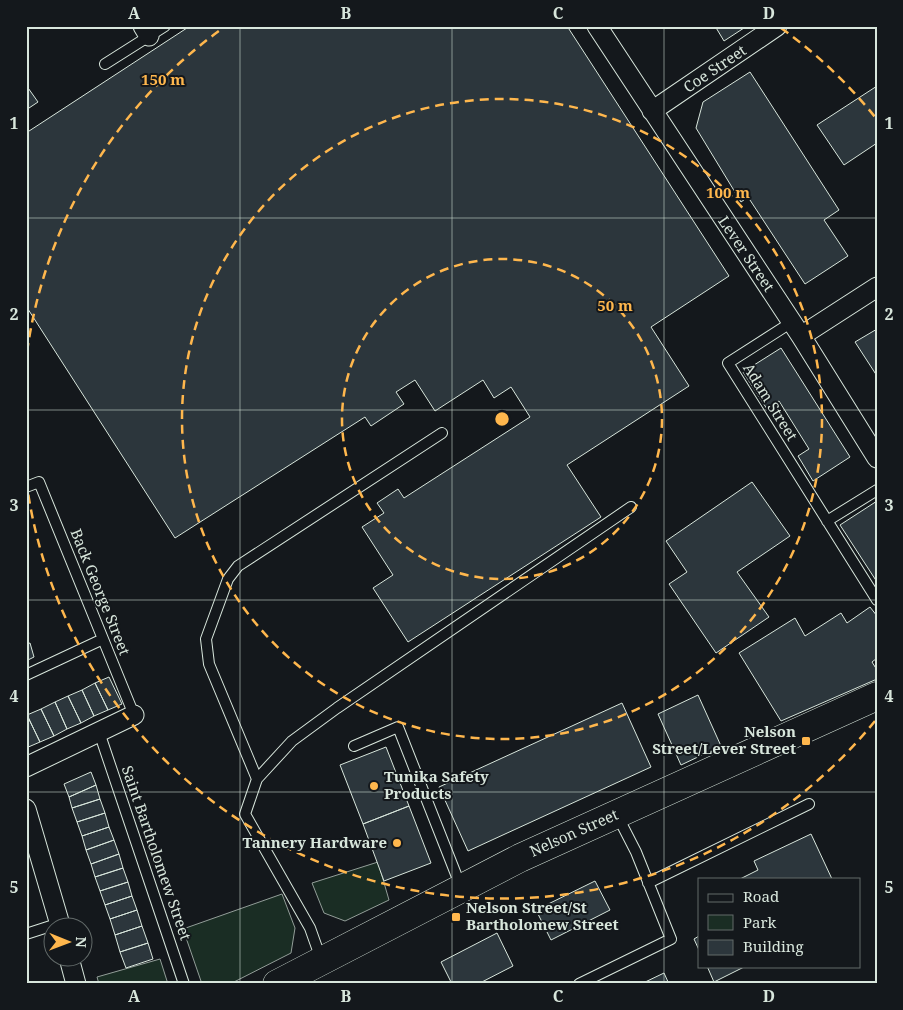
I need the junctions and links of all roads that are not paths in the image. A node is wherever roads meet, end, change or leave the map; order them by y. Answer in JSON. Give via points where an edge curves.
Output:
{"nodes":[{"id":1,"x":597,"y":26,"type":"edge"},
{"id":2,"x":777,"y":26,"type":"edge"},
{"id":3,"x":152,"y":30,"type":"edge"},
{"id":4,"x":105,"y":64,"type":"dead end"},
{"id":5,"x":652,"y":111,"type":"junction"},
{"id":6,"x":877,"y":287,"type":"edge"},
{"id":7,"x":796,"y":329,"type":"junction"},
{"id":8,"x":442,"y":433,"type":"dead end"},
{"id":9,"x":877,"y":458,"type":"edge"},
{"id":10,"x":26,"y":487,"type":"edge"},
{"id":11,"x":877,"y":490,"type":"edge"},
{"id":12,"x":631,"y":507,"type":"dead end"},
{"id":13,"x":827,"y":521,"type":"junction"},
{"id":14,"x":877,"y":600,"type":"edge"},
{"id":15,"x":103,"y":639,"type":"junction"},
{"id":16,"x":26,"y":675,"type":"edge"},
{"id":17,"x":877,"y":696,"type":"edge"},
{"id":18,"x":134,"y":714,"type":"joint"},
{"id":19,"x":99,"y":732,"type":"junction"},
{"id":20,"x":354,"y":746,"type":"dead end"},
{"id":21,"x":26,"y":767,"type":"edge"},
{"id":22,"x":257,"y":779,"type":"junction"},
{"id":23,"x":809,"y":804,"type":"dead end"},
{"id":24,"x":26,"y":809,"type":"edge"},
{"id":25,"x":617,"y":814,"type":"junction"},
{"id":26,"x":31,"y":843,"type":"edge"},
{"id":27,"x":648,"y":883,"type":"junction"},
{"id":28,"x":462,"y":888,"type":"junction"},
{"id":29,"x":58,"y":918,"type":"edge"},
{"id":30,"x":42,"y":930,"type":"edge"},
{"id":31,"x":26,"y":934,"type":"edge"},
{"id":32,"x":322,"y":961,"type":"junction"},
{"id":33,"x":72,"y":968,"type":"edge"},
{"id":34,"x":76,"y":984,"type":"edge"},
{"id":35,"x":184,"y":984,"type":"edge"},
{"id":36,"x":277,"y":984,"type":"edge"},
{"id":37,"x":579,"y":984,"type":"edge"}],
"edges":[{"from":1,"to":5,"type":"street","name":"Lever Street"},
{"from":2,"to":5,"type":"street","name":"Coe Street"},
{"from":3,"to":4,"type":"lane"},
{"from":5,"to":7,"type":"street","name":"Lever Street"},
{"from":6,"to":7,"type":"street"},
{"from":7,"to":9,"type":"street","name":"Lever Street"},
{"from":7,"to":13,"type":"lane","name":"Adam Street","via":[[728,363]]},
{"from":8,"to":22,"type":"lane","via":[[238,566],[228,579],[206,639],[209,664]]},
{"from":10,"to":15,"type":"lane","name":"Back George Street","via":[[39,482]]},
{"from":11,"to":13,"type":"lane"},
{"from":12,"to":22,"type":"lane","via":[[337,708],[292,741]]},
{"from":13,"to":14,"type":"lane","name":"Adam Street"},
{"from":15,"to":16,"type":"lane"},
{"from":15,"to":18,"type":"lane","name":"Back George Street"},
{"from":17,"to":25,"type":"street","name":"Nelson Street"},
{"from":18,"to":19,"type":"street"},
{"from":19,"to":21,"type":"street"},
{"from":19,"to":35,"type":"lane","name":"Saint Bartholomew Street"},
{"from":20,"to":28,"type":"lane","via":[[398,727]]},
{"from":22,"to":32,"type":"lane","via":[[245,814],[310,928]]},
{"from":23,"to":27,"type":"lane"},
{"from":24,"to":26,"type":"street"},
{"from":25,"to":27,"type":"lane"},
{"from":25,"to":28,"type":"street","name":"Nelson Street"},
{"from":26,"to":29,"type":"street"},
{"from":27,"to":37,"type":"lane","via":[[671,939]]},
{"from":28,"to":32,"type":"street","name":"Nelson Street"},
{"from":30,"to":31,"type":"lane"},
{"from":32,"to":36,"type":"street","name":"Nelson Street"},
{"from":33,"to":34,"type":"street"}]}
